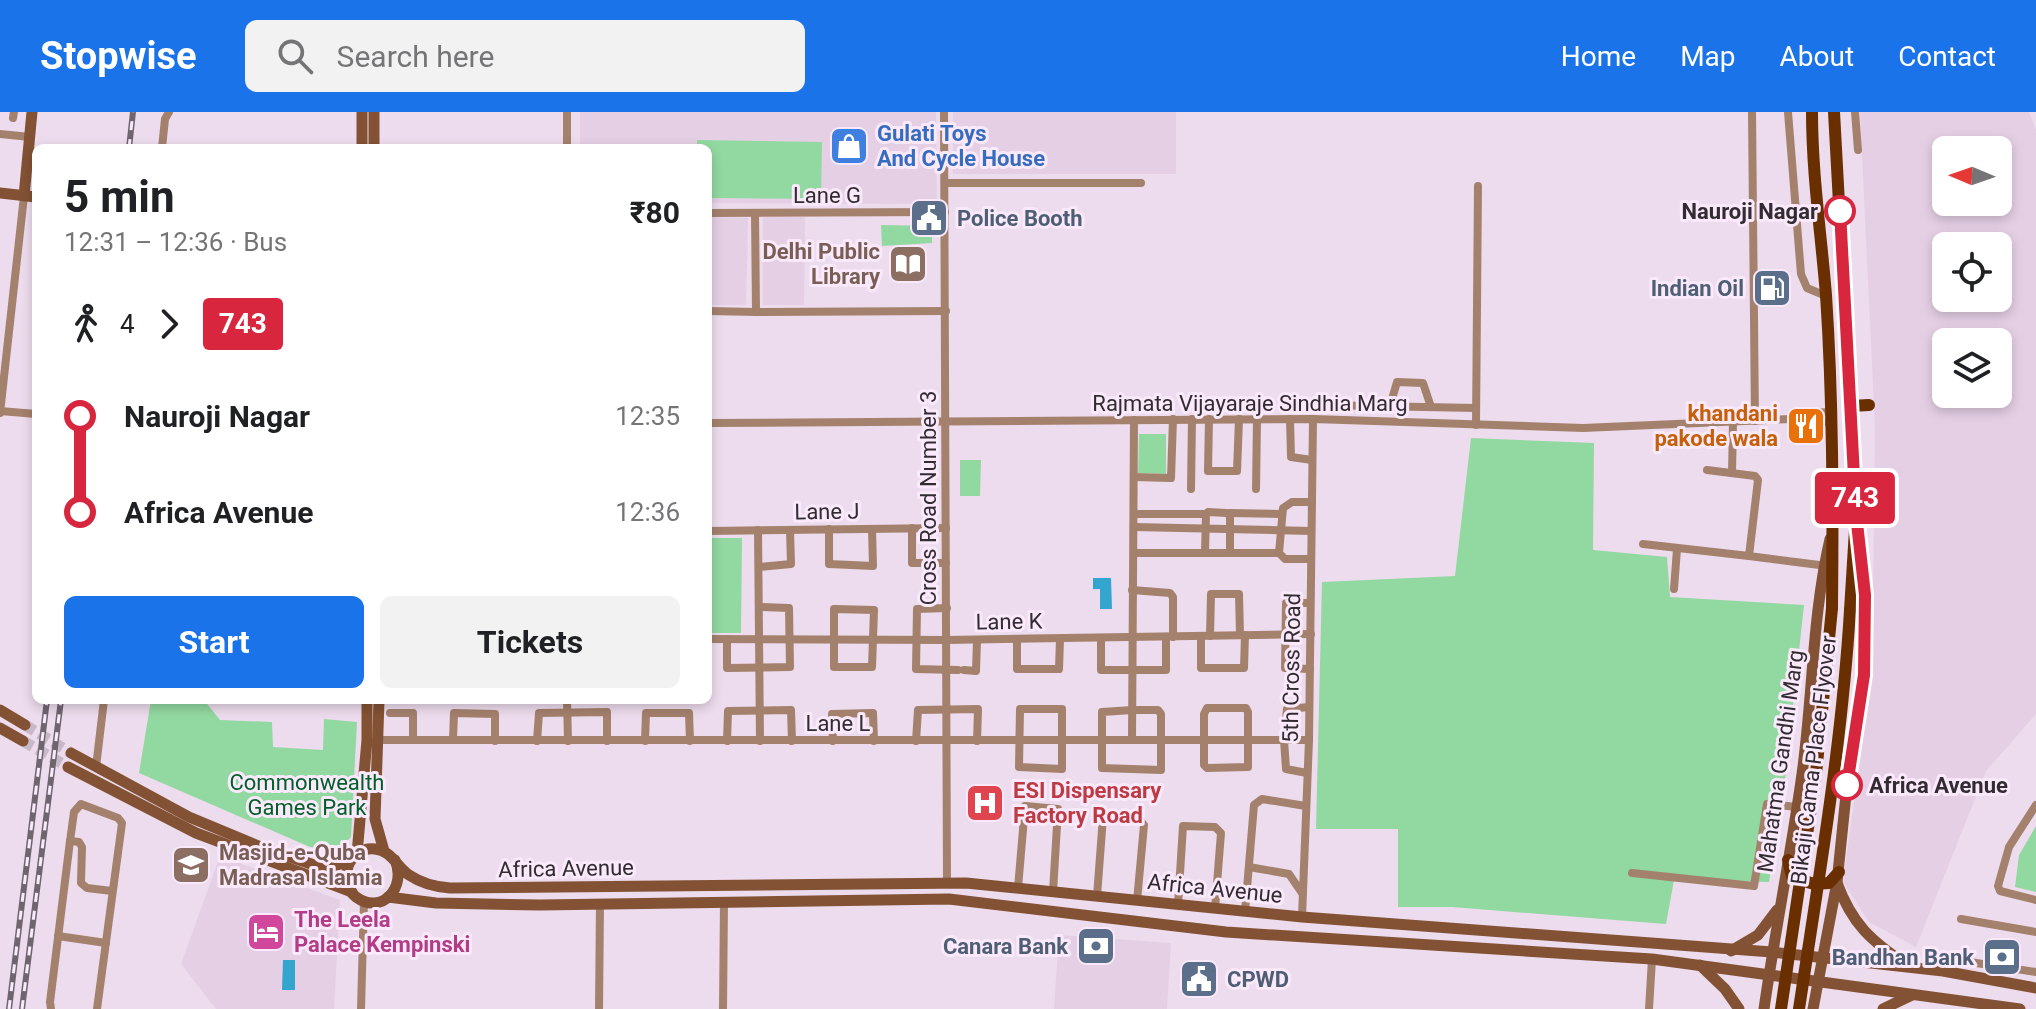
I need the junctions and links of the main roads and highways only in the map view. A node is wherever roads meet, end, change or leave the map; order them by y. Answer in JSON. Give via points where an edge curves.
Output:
{"nodes":[{"id":1,"x":32,"y":112,"type":"edge"},
{"id":2,"x":362,"y":112,"type":"edge"},
{"id":3,"x":374,"y":112,"type":"edge"},
{"id":4,"x":1812,"y":112,"type":"edge"},
{"id":5,"x":1834,"y":112,"type":"edge"},
{"id":6,"x":362,"y":144,"type":"edge"},
{"id":7,"x":374,"y":144,"type":"edge"},
{"id":8,"x":0,"y":193,"type":"edge"},
{"id":9,"x":30,"y":196,"type":"edge"},
{"id":10,"x":1869,"y":405,"type":"dead end"},
{"id":11,"x":1851,"y":406,"type":"junction"},
{"id":12,"x":1856,"y":514,"type":"junction"},
{"id":13,"x":1828,"y":566,"type":"junction"},
{"id":14,"x":368,"y":704,"type":"edge"},
{"id":15,"x":378,"y":704,"type":"edge"},
{"id":16,"x":0,"y":710,"type":"edge"},
{"id":17,"x":25,"y":725,"type":"tunnel mouth"},
{"id":18,"x":0,"y":728,"type":"edge"},
{"id":19,"x":373,"y":740,"type":"junction"},
{"id":20,"x":23,"y":741,"type":"tunnel mouth"},
{"id":21,"x":71,"y":753,"type":"tunnel mouth"},
{"id":22,"x":68,"y":767,"type":"tunnel mouth"},
{"id":23,"x":384,"y":851,"type":"junction"},
{"id":24,"x":354,"y":857,"type":"junction"},
{"id":25,"x":395,"y":860,"type":"junction"},
{"id":26,"x":1788,"y":860,"type":"junction"},
{"id":27,"x":1838,"y":877,"type":"junction"},
{"id":28,"x":352,"y":892,"type":"junction"},
{"id":29,"x":388,"y":897,"type":"junction"},
{"id":30,"x":1780,"y":907,"type":"junction"},
{"id":31,"x":1730,"y":951,"type":"junction"},
{"id":32,"x":1772,"y":952,"type":"junction"},
{"id":33,"x":1821,"y":958,"type":"junction"},
{"id":34,"x":1699,"y":964,"type":"junction"},
{"id":35,"x":1911,"y":967,"type":"junction"},
{"id":36,"x":1769,"y":973,"type":"junction"},
{"id":37,"x":1819,"y":981,"type":"junction"},
{"id":38,"x":2036,"y":988,"type":"edge"},
{"id":39,"x":1913,"y":995,"type":"junction"},
{"id":40,"x":1739,"y":1009,"type":"edge"},
{"id":41,"x":1764,"y":1009,"type":"edge"},
{"id":42,"x":1781,"y":1009,"type":"edge"},
{"id":43,"x":1799,"y":1009,"type":"edge"},
{"id":44,"x":1813,"y":1009,"type":"edge"},
{"id":45,"x":1883,"y":1009,"type":"edge"},
{"id":46,"x":2020,"y":1009,"type":"edge"}],
"edges":[{"from":1,"to":9,"type":"main road"},
{"from":2,"to":6,"type":"main road"},
{"from":3,"to":7,"type":"main road"},
{"from":4,"to":13,"type":"main road","name":"Mahatma Gandhi Marg","via":[[1831,417],[1834,519]]},
{"from":5,"to":11,"type":"main road"},
{"from":8,"to":9,"type":"main road"},
{"from":10,"to":11,"type":"main road"},
{"from":11,"to":12,"type":"main road"},
{"from":12,"to":27,"type":"main road","via":[[1865,595],[1864,675]]},
{"from":12,"to":43,"type":"main road","name":"Bikaji Cama Place Flyover","bridge":true,"via":[[1845,687]]},
{"from":13,"to":26,"type":"main road","name":"Mahatma Gandhi Marg","via":[[1819,587],[1813,686]]},
{"from":13,"to":42,"type":"main road","name":"Bikaji Cama Place Flyover","bridge":true,"via":[[1832,608],[1816,774]]},
{"from":14,"to":19,"type":"main road"},
{"from":15,"to":19,"type":"main road"},
{"from":16,"to":17,"type":"main road"},
{"from":18,"to":20,"type":"main road"},
{"from":19,"to":23,"type":"main road","via":[[375,819]]},
{"from":19,"to":24,"type":"main road"},
{"from":21,"to":24,"type":"main road","via":[[189,817],[261,847],[330,868]]},
{"from":22,"to":28,"type":"main road","via":[[196,833]]},
{"from":23,"to":24,"type":"main road","via":[[369,849]]},
{"from":23,"to":25,"type":"main road"},
{"from":24,"to":28,"type":"main road","via":[[346,876]]},
{"from":25,"to":29,"type":"main road","via":[[398,884]]},
{"from":25,"to":31,"type":"main road","name":"Africa Avenue","via":[[414,878],[450,888],[947,883]]},
{"from":26,"to":27,"type":"main road","via":[[1792,877],[1803,882],[1829,883]]},
{"from":26,"to":30,"type":"main road","name":"Mahatma Gandhi Marg"},
{"from":27,"to":33,"type":"main road"},
{"from":27,"to":35,"type":"main road","via":[[1857,924]]},
{"from":28,"to":29,"type":"main road","via":[[364,901]]},
{"from":29,"to":34,"type":"main road","name":"Africa Avenue","via":[[436,903],[600,904],[949,899],[1226,932]]},
{"from":30,"to":31,"type":"main road","via":[[1758,935]]},
{"from":30,"to":32,"type":"main road","name":"Mahatma Gandhi Marg"},
{"from":31,"to":32,"type":"main road","name":"Africa Avenue"},
{"from":32,"to":33,"type":"main road","name":"Africa Avenue"},
{"from":32,"to":36,"type":"main road","name":"Mahatma Gandhi Marg"},
{"from":33,"to":35,"type":"main road","name":"Africa Avenue"},
{"from":33,"to":37,"type":"main road"},
{"from":34,"to":36,"type":"main road","name":"Africa Avenue"},
{"from":34,"to":40,"type":"main road"},
{"from":35,"to":38,"type":"main road","name":"Africa Avenue"},
{"from":36,"to":37,"type":"main road","name":"Africa Avenue"},
{"from":36,"to":41,"type":"main road","name":"Mahatma Gandhi Marg"},
{"from":37,"to":39,"type":"main road"},
{"from":37,"to":44,"type":"main road"},
{"from":39,"to":45,"type":"main road"},
{"from":39,"to":46,"type":"main road"}]}
